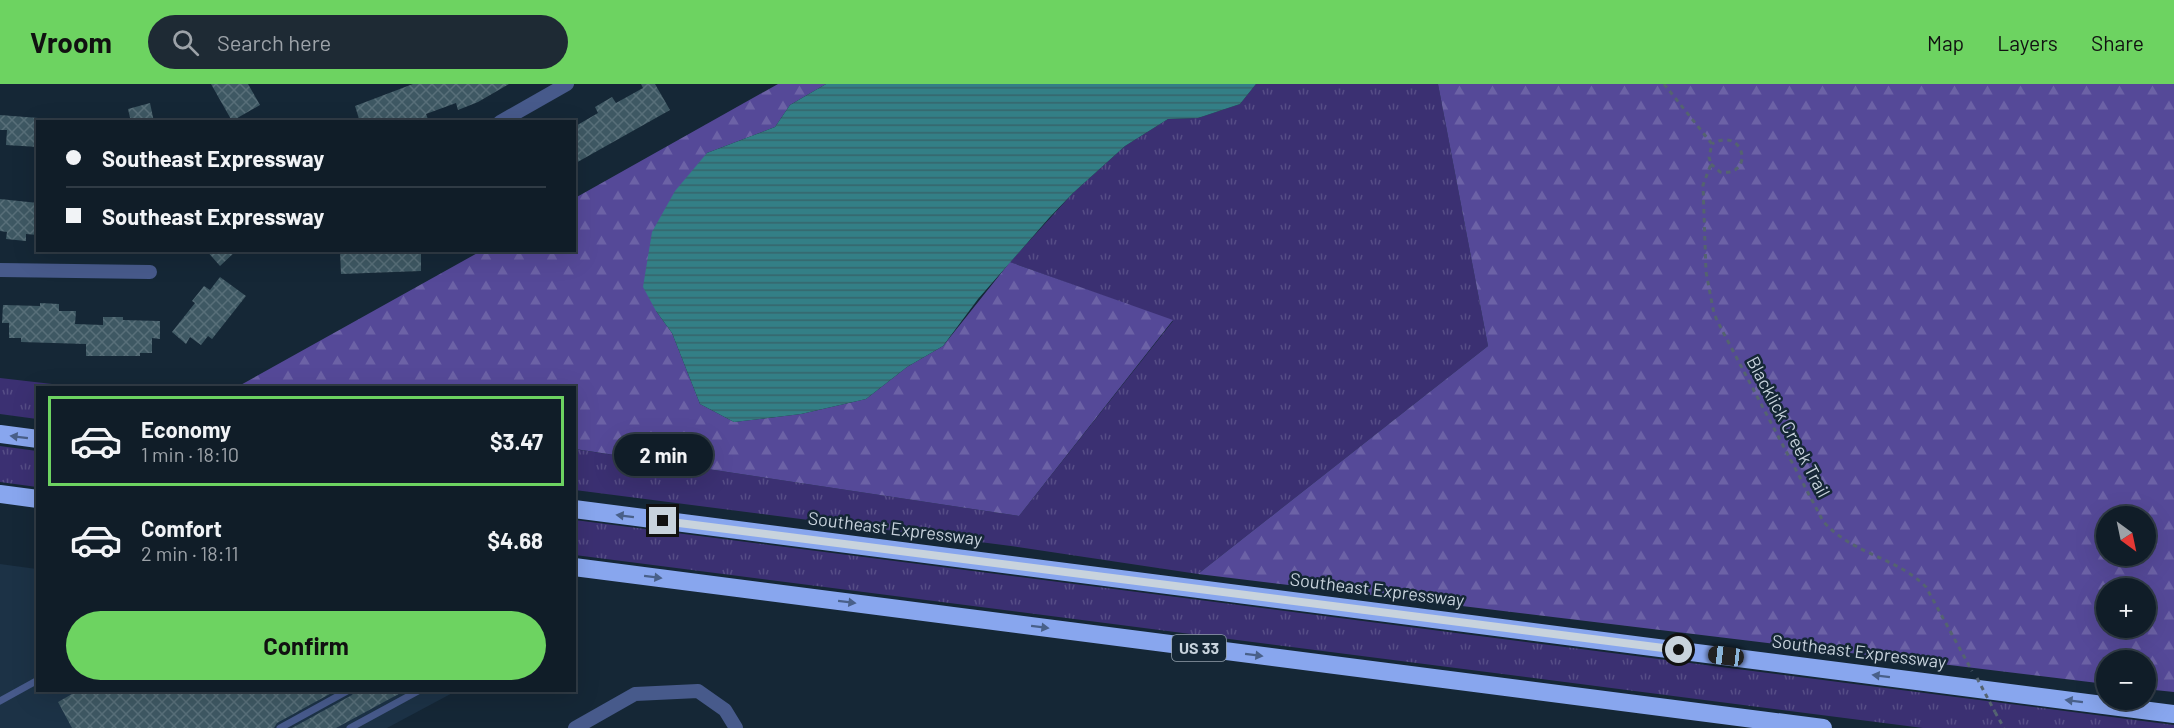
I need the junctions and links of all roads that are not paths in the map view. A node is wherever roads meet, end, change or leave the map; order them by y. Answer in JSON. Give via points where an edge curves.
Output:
{"nodes":[{"id":1,"x":567,"y":84,"type":"edge"},
{"id":2,"x":504,"y":120,"type":"edge"},
{"id":3,"x":0,"y":270,"type":"edge"},
{"id":4,"x":150,"y":272,"type":"dead end"},
{"id":5,"x":0,"y":434,"type":"edge"},
{"id":6,"x":36,"y":439,"type":"edge"},
{"id":7,"x":0,"y":494,"type":"edge"},
{"id":8,"x":36,"y":499,"type":"edge"},
{"id":9,"x":576,"y":509,"type":"edge"},
{"id":10,"x":576,"y":567,"type":"edge"},
{"id":11,"x":36,"y":681,"type":"edge"},
{"id":12,"x":345,"y":692,"type":"edge"},
{"id":13,"x":416,"y":692,"type":"edge"},
{"id":14,"x":0,"y":701,"type":"edge"},
{"id":15,"x":2174,"y":714,"type":"edge"},
{"id":16,"x":280,"y":728,"type":"edge"},
{"id":17,"x":350,"y":728,"type":"edge"},
{"id":18,"x":575,"y":728,"type":"edge"},
{"id":19,"x":736,"y":728,"type":"edge"},
{"id":20,"x":1823,"y":728,"type":"edge"}],
"edges":[{"from":1,"to":2,"type":"street"},
{"from":3,"to":4,"type":"street"},
{"from":6,"to":5,"type":"highway","one_way":true},
{"from":7,"to":8,"type":"highway"},
{"from":15,"to":9,"type":"highway","name":"Southeast Expressway","one_way":true},
{"from":10,"to":20,"type":"highway","number":"US 33","one_way":true},
{"from":11,"to":14,"type":"lane"},
{"from":12,"to":16,"type":"lane"},
{"from":13,"to":17,"type":"lane"},
{"from":18,"to":19,"type":"street","via":[[635,694],[698,691],[725,710]]}]}
